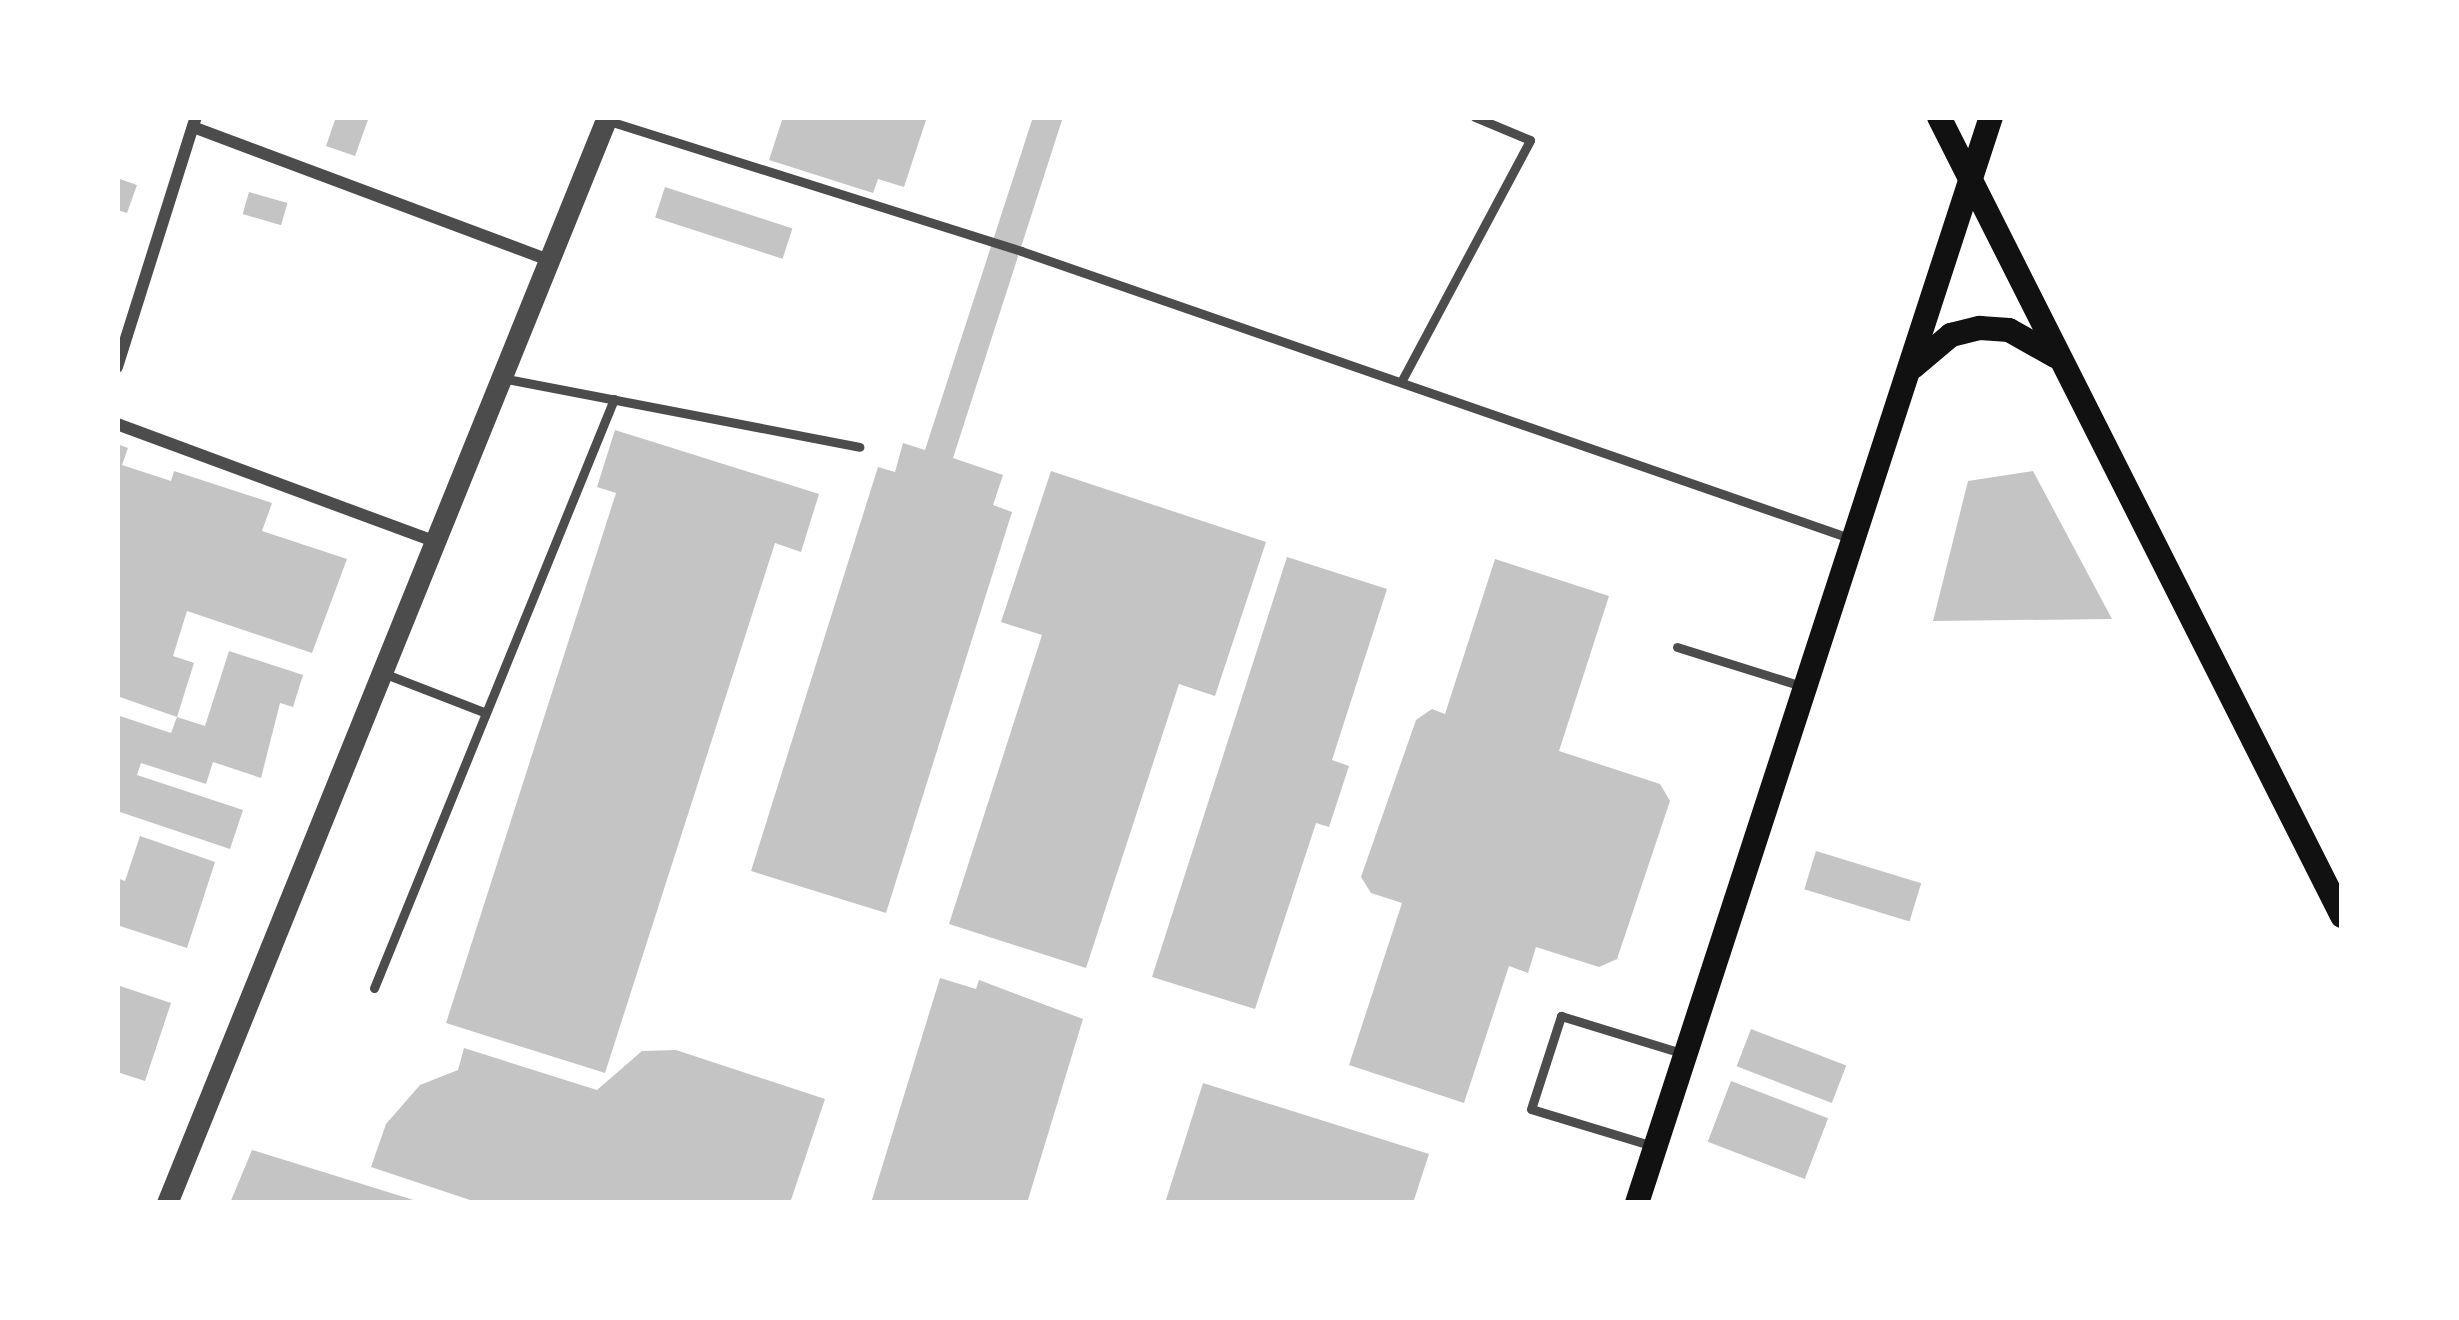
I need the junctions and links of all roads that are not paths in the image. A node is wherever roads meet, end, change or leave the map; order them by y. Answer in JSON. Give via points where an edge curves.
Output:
{"nodes":[{"id":1,"x":1475,"y":117,"type":"edge"},
{"id":2,"x":1940,"y":117,"type":"edge"},
{"id":3,"x":1991,"y":117,"type":"edge"},
{"id":4,"x":607,"y":118,"type":"edge"},
{"id":5,"x":194,"y":122,"type":"edge"},
{"id":6,"x":1970,"y":184,"type":"junction"},
{"id":7,"x":549,"y":260,"type":"junction"},
{"id":8,"x":2059,"y":359,"type":"junction"},
{"id":9,"x":117,"y":368,"type":"edge"},
{"id":10,"x":1908,"y":374,"type":"junction"},
{"id":11,"x":502,"y":378,"type":"junction"},
{"id":12,"x":1401,"y":382,"type":"junction"},
{"id":13,"x":614,"y":399,"type":"junction"},
{"id":14,"x":117,"y":424,"type":"edge"},
{"id":15,"x":859,"y":446,"type":"dead end"},
{"id":16,"x":1853,"y":539,"type":"junction"},
{"id":17,"x":436,"y":542,"type":"junction"},
{"id":18,"x":1677,"y":646,"type":"dead end"},
{"id":19,"x":382,"y":673,"type":"junction"},
{"id":20,"x":1805,"y":687,"type":"junction"},
{"id":21,"x":486,"y":713,"type":"junction"},
{"id":22,"x":2342,"y":916,"type":"edge"},
{"id":23,"x":374,"y":988,"type":"dead end"},
{"id":24,"x":1686,"y":1054,"type":"junction"},
{"id":25,"x":1656,"y":1147,"type":"junction"},
{"id":26,"x":167,"y":1203,"type":"edge"},
{"id":27,"x":1637,"y":1203,"type":"edge"}],
"edges":[{"from":1,"to":12,"type":"lane","via":[[1530,140]]},
{"from":2,"to":6,"type":"main road"},
{"from":3,"to":6,"type":"main road"},
{"from":4,"to":7,"type":"street"},
{"from":4,"to":12,"type":"lane"},
{"from":5,"to":7,"type":"street"},
{"from":5,"to":9,"type":"street"},
{"from":6,"to":8,"type":"main road"},
{"from":6,"to":10,"type":"main road"},
{"from":7,"to":11,"type":"street"},
{"from":8,"to":10,"type":"main road","via":[[2036,340],[1980,328],[1926,351]]},
{"from":8,"to":22,"type":"main road"},
{"from":10,"to":16,"type":"main road"},
{"from":11,"to":13,"type":"lane"},
{"from":11,"to":17,"type":"street"},
{"from":12,"to":16,"type":"lane"},
{"from":13,"to":15,"type":"lane"},
{"from":13,"to":21,"type":"lane"},
{"from":14,"to":17,"type":"street"},
{"from":16,"to":20,"type":"main road"},
{"from":17,"to":19,"type":"street"},
{"from":18,"to":20,"type":"lane"},
{"from":19,"to":21,"type":"lane"},
{"from":19,"to":26,"type":"street"},
{"from":20,"to":24,"type":"main road"},
{"from":21,"to":23,"type":"lane"},
{"from":24,"to":25,"type":"main road"},
{"from":24,"to":25,"type":"lane","via":[[1561,1016],[1532,1108]]},
{"from":25,"to":27,"type":"main road"}]}
